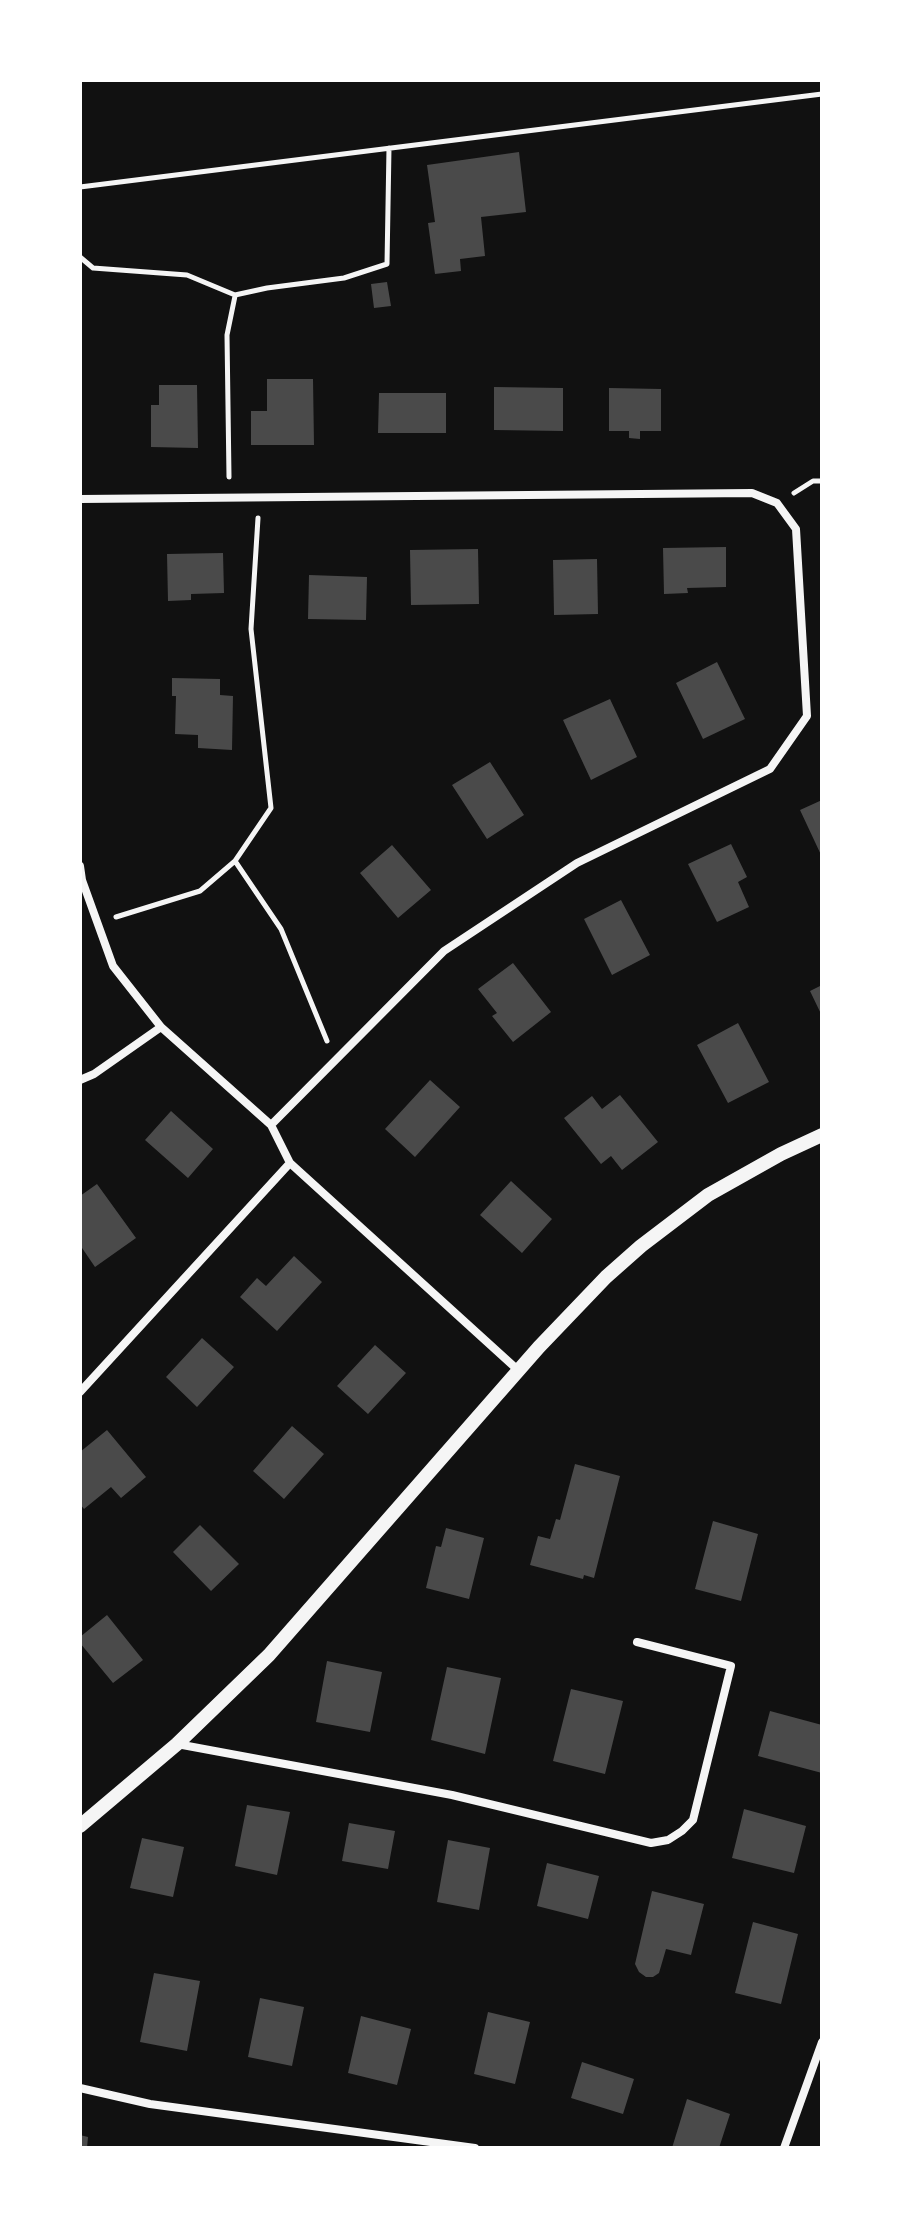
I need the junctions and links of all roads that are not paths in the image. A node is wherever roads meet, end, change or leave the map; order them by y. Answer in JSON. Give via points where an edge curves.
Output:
{"nodes":[{"id":1,"x":80,"y":499,"type":"edge"},
{"id":2,"x":80,"y":866,"type":"edge"},
{"id":3,"x":81,"y":880,"type":"edge"},
{"id":4,"x":161,"y":1027,"type":"junction"},
{"id":5,"x":80,"y":1080,"type":"edge"},
{"id":6,"x":271,"y":1125,"type":"junction"},
{"id":7,"x":822,"y":1135,"type":"edge"},
{"id":8,"x":290,"y":1163,"type":"junction"},
{"id":9,"x":519,"y":1371,"type":"junction"},
{"id":10,"x":80,"y":1392,"type":"edge"},
{"id":11,"x":637,"y":1642,"type":"dead end"},
{"id":12,"x":177,"y":1744,"type":"junction"},
{"id":13,"x":80,"y":1826,"type":"edge"},
{"id":14,"x":822,"y":2042,"type":"edge"},
{"id":15,"x":80,"y":2088,"type":"edge"},
{"id":16,"x":475,"y":2148,"type":"edge"},
{"id":17,"x":784,"y":2148,"type":"edge"}],
"edges":[{"from":1,"to":6,"type":"street","via":[[752,493],[777,503],[796,529],[807,716],[770,769],[577,863],[444,951]]},
{"from":2,"to":3,"type":"street"},
{"from":3,"to":4,"type":"street","via":[[113,966]]},
{"from":4,"to":5,"type":"street"},
{"from":4,"to":6,"type":"street"},
{"from":6,"to":8,"type":"street"},
{"from":7,"to":9,"type":"street","via":[[708,1195],[641,1246]]},
{"from":8,"to":9,"type":"street"},
{"from":8,"to":10,"type":"street"},
{"from":9,"to":12,"type":"street","via":[[269,1655]]},
{"from":11,"to":12,"type":"street","via":[[731,1666],[693,1820],[668,1840],[651,1843],[452,1795]]},
{"from":12,"to":13,"type":"street"},
{"from":14,"to":17,"type":"street"},
{"from":15,"to":16,"type":"street","via":[[150,2104]]}]}
